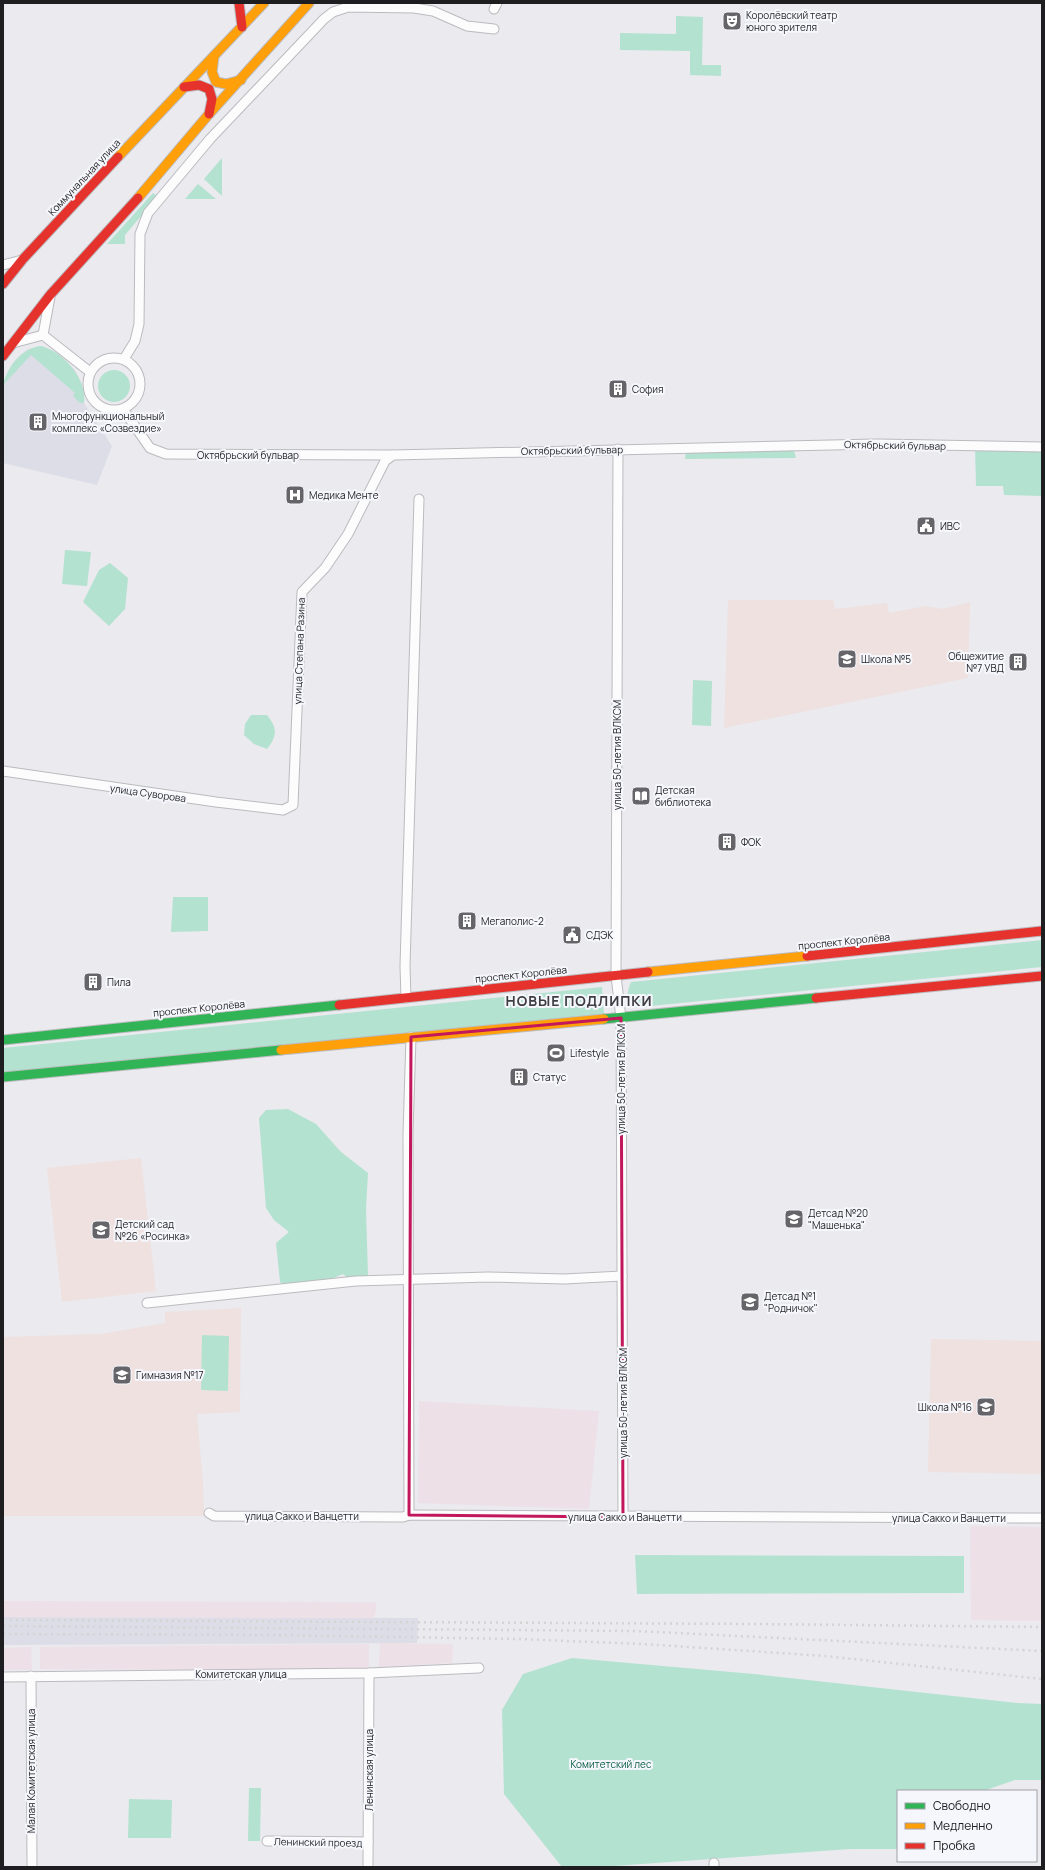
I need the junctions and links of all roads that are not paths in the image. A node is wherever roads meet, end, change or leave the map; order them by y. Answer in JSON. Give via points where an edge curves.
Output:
{"nodes":[{"id":1,"x":239,"y":3,"type":"edge"},
{"id":2,"x":264,"y":3,"type":"edge"},
{"id":3,"x":309,"y":3,"type":"edge"},
{"id":4,"x":492,"y":3,"type":"edge"},
{"id":5,"x":497,"y":3,"type":"edge"},
{"id":6,"x":242,"y":27,"type":"junction"},
{"id":7,"x":494,"y":29,"type":"dead end"},
{"id":8,"x":214,"y":54,"type":"junction"},
{"id":9,"x":242,"y":79,"type":"junction"},
{"id":10,"x":184,"y":87,"type":"junction"},
{"id":11,"x":210,"y":114,"type":"junction"},
{"id":12,"x":23,"y":259,"type":"junction"},
{"id":13,"x":3,"y":265,"type":"edge"},
{"id":14,"x":3,"y":284,"type":"edge"},
{"id":15,"x":50,"y":295,"type":"junction"},
{"id":16,"x":43,"y":335,"type":"junction"},
{"id":17,"x":12,"y":343,"type":"junction"},
{"id":18,"x":3,"y":356,"type":"edge"},
{"id":19,"x":124,"y":359,"type":"junction"},
{"id":20,"x":90,"y":372,"type":"junction"},
{"id":21,"x":123,"y":409,"type":"junction"},
{"id":22,"x":1042,"y":447,"type":"edge"},
{"id":23,"x":618,"y":449,"type":"junction"},
{"id":24,"x":393,"y":455,"type":"junction"},
{"id":25,"x":419,"y":499,"type":"dead end"},
{"id":26,"x":3,"y":771,"type":"edge"},
{"id":27,"x":293,"y":805,"type":"joint"},
{"id":28,"x":1042,"y":931,"type":"edge"},
{"id":29,"x":616,"y":976,"type":"junction"},
{"id":30,"x":1042,"y":976,"type":"edge"},
{"id":31,"x":406,"y":998,"type":"junction"},
{"id":32,"x":621,"y":1018,"type":"junction"},
{"id":33,"x":411,"y":1037,"type":"junction"},
{"id":34,"x":3,"y":1040,"type":"edge"},
{"id":35,"x":3,"y":1077,"type":"edge"},
{"id":36,"x":622,"y":1276,"type":"junction"},
{"id":37,"x":409,"y":1279,"type":"junction"},
{"id":38,"x":147,"y":1303,"type":"dead end"},
{"id":39,"x":210,"y":1513,"type":"dead end"},
{"id":40,"x":409,"y":1514,"type":"junction"},
{"id":41,"x":623,"y":1517,"type":"junction"},
{"id":42,"x":1042,"y":1518,"type":"edge"},
{"id":43,"x":479,"y":1668,"type":"dead end"},
{"id":44,"x":369,"y":1673,"type":"junction"},
{"id":45,"x":3,"y":1676,"type":"edge"},
{"id":46,"x":31,"y":1676,"type":"junction"},
{"id":47,"x":267,"y":1841,"type":"dead end"},
{"id":48,"x":368,"y":1842,"type":"junction"},
{"id":49,"x":32,"y":1867,"type":"edge"},
{"id":50,"x":368,"y":1867,"type":"edge"}],
"edges":[{"from":1,"to":6,"type":"main road"},
{"from":2,"to":6,"type":"main road","name":"Коммунальная улица"},
{"from":3,"to":9,"type":"main road"},
{"from":4,"to":5,"type":"street","via":[[494,9]]},
{"from":6,"to":8,"type":"main road","name":"Коммунальная улица"},
{"from":7,"to":19,"type":"street","via":[[467,26],[433,11],[414,8],[348,7],[324,18],[210,139],[148,213],[140,234],[139,324],[135,341]]},
{"from":8,"to":9,"type":"main road","via":[[210,67],[211,75],[216,82],[233,84]]},
{"from":8,"to":10,"type":"main road","name":"Коммунальная улица"},
{"from":9,"to":11,"type":"main road"},
{"from":10,"to":11,"type":"main road","via":[[198,85],[210,89],[213,99]]},
{"from":10,"to":12,"type":"main road","name":"Коммунальная улица"},
{"from":11,"to":15,"type":"main road"},
{"from":12,"to":13,"type":"street"},
{"from":12,"to":14,"type":"main road","name":"Коммунальная улица"},
{"from":15,"to":16,"type":"street"},
{"from":15,"to":17,"type":"main road"},
{"from":16,"to":17,"type":"street"},
{"from":16,"to":20,"type":"street"},
{"from":17,"to":18,"type":"main road"},
{"from":19,"to":20,"type":"street","via":[[108,358]]},
{"from":19,"to":21,"type":"street","via":[[135,369],[140,383],[137,395]]},
{"from":20,"to":21,"type":"street","via":[[87,382],[94,401],[103,408]]},
{"from":21,"to":24,"type":"street","name":"Октябрьский бульвар","via":[[150,448],[166,454]]},
{"from":22,"to":23,"type":"street","name":"Октябрьский бульвар","via":[[877,444]]},
{"from":23,"to":24,"type":"street","name":"Октябрьский бульвар"},
{"from":23,"to":29,"type":"street","name":"улица 50-летия ВЛКСМ"},
{"from":24,"to":27,"type":"street","name":"улица Степана Разина","via":[[385,461],[348,534],[325,568],[302,592]]},
{"from":25,"to":31,"type":"street","via":[[405,958]]},
{"from":26,"to":27,"type":"street","name":"улица Суворова","via":[[283,810]]},
{"from":28,"to":29,"type":"main road","name":"проспект Королёва"},
{"from":29,"to":31,"type":"main road","name":"проспект Королёва"},
{"from":29,"to":32,"type":"street","name":"улица 50-летия ВЛКСМ"},
{"from":30,"to":32,"type":"main road"},
{"from":31,"to":34,"type":"main road","name":"проспект Королёва"},
{"from":32,"to":33,"type":"main road"},
{"from":32,"to":36,"type":"street","name":"улица 50-летия ВЛКСМ"},
{"from":33,"to":35,"type":"main road"},
{"from":33,"to":37,"type":"street","via":[[408,1134]]},
{"from":36,"to":37,"type":"street"},
{"from":36,"to":41,"type":"street","name":"улица 50-летия ВЛКСМ"},
{"from":37,"to":38,"type":"street","via":[[356,1280]]},
{"from":37,"to":40,"type":"street"},
{"from":39,"to":40,"type":"street","name":"улица Сакко и Ванцетти","via":[[214,1516],[403,1517]]},
{"from":40,"to":41,"type":"street","name":"улица Сакко и Ванцетти"},
{"from":41,"to":42,"type":"street","name":"улица Сакко и Ванцетти"},
{"from":43,"to":44,"type":"street","name":"Комитетская улица"},
{"from":44,"to":46,"type":"street","name":"Комитетская улица"},
{"from":44,"to":48,"type":"street","name":"Ленинская улица"},
{"from":45,"to":46,"type":"street","name":"Комитетская улица"},
{"from":46,"to":49,"type":"street","name":"Малая Комитетская улица"},
{"from":47,"to":48,"type":"street","name":"Ленинский проезд"},
{"from":48,"to":50,"type":"street","name":"Ленинская улица"}]}
